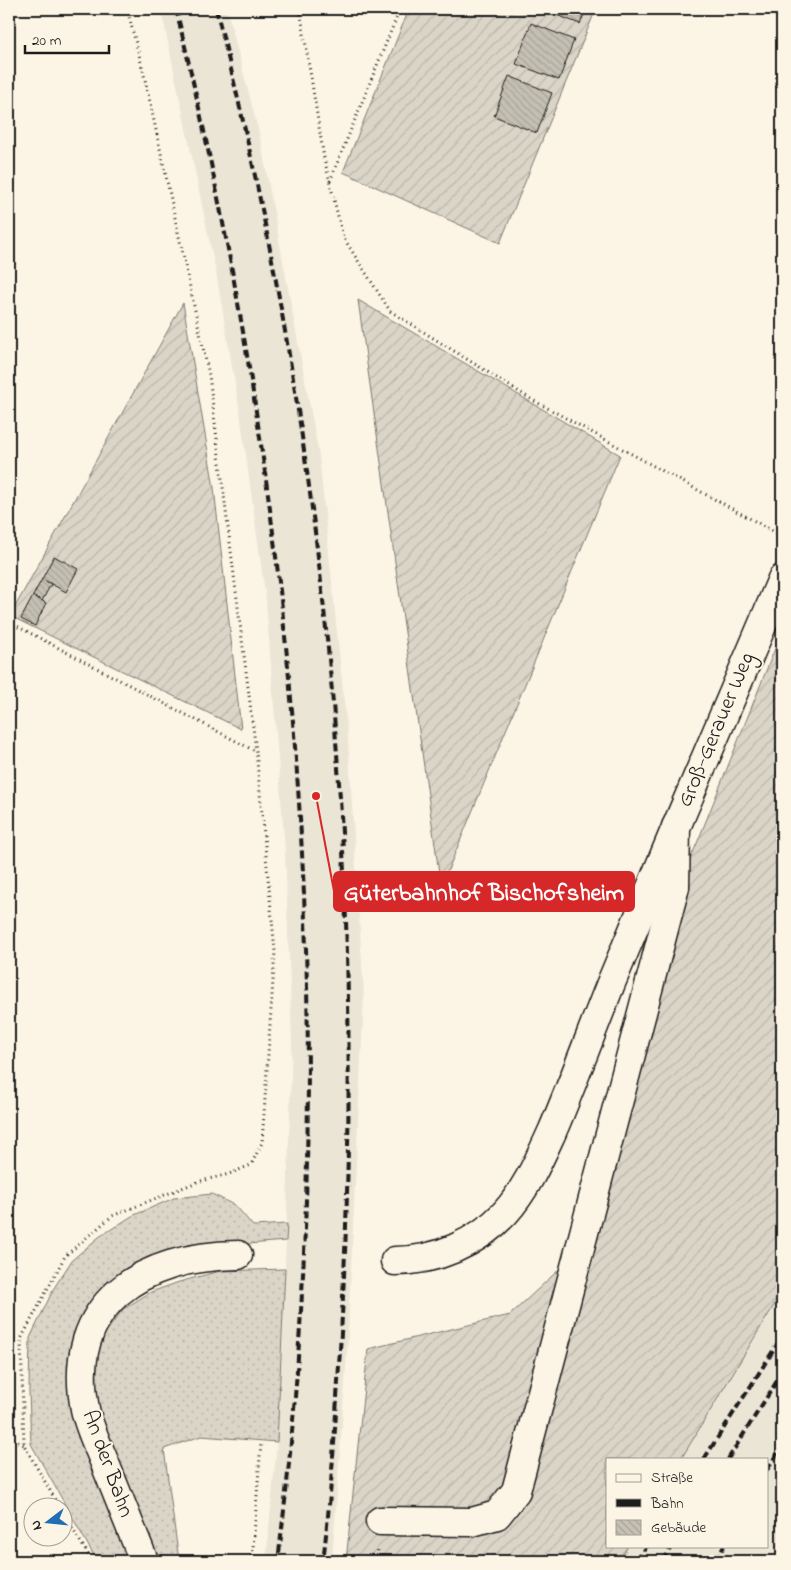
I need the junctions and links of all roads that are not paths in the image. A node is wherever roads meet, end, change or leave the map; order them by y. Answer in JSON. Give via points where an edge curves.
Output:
{"nodes":[{"id":1,"x":782,"y":579,"type":"edge"},
{"id":2,"x":676,"y":826,"type":"junction"},
{"id":3,"x":238,"y":1255,"type":"dead end"},
{"id":4,"x":395,"y":1262,"type":"dead end"},
{"id":5,"x":380,"y":1522,"type":"dead end"},
{"id":6,"x":144,"y":1561,"type":"edge"}],
"edges":[{"from":1,"to":2,"type":"street","name":"Groß-Gerauer Weg"},
{"from":2,"to":4,"type":"street","name":"Groß-Gerauer Weg","via":[[564,1105],[521,1191],[506,1212],[474,1239],[421,1259]]},
{"from":2,"to":5,"type":"street","via":[[676,887],[516,1491],[496,1515],[472,1522]]},
{"from":3,"to":6,"type":"street","name":"An der Bahn","via":[[196,1259],[149,1273],[129,1283],[100,1311],[90,1332],[82,1378],[85,1410]]}]}
